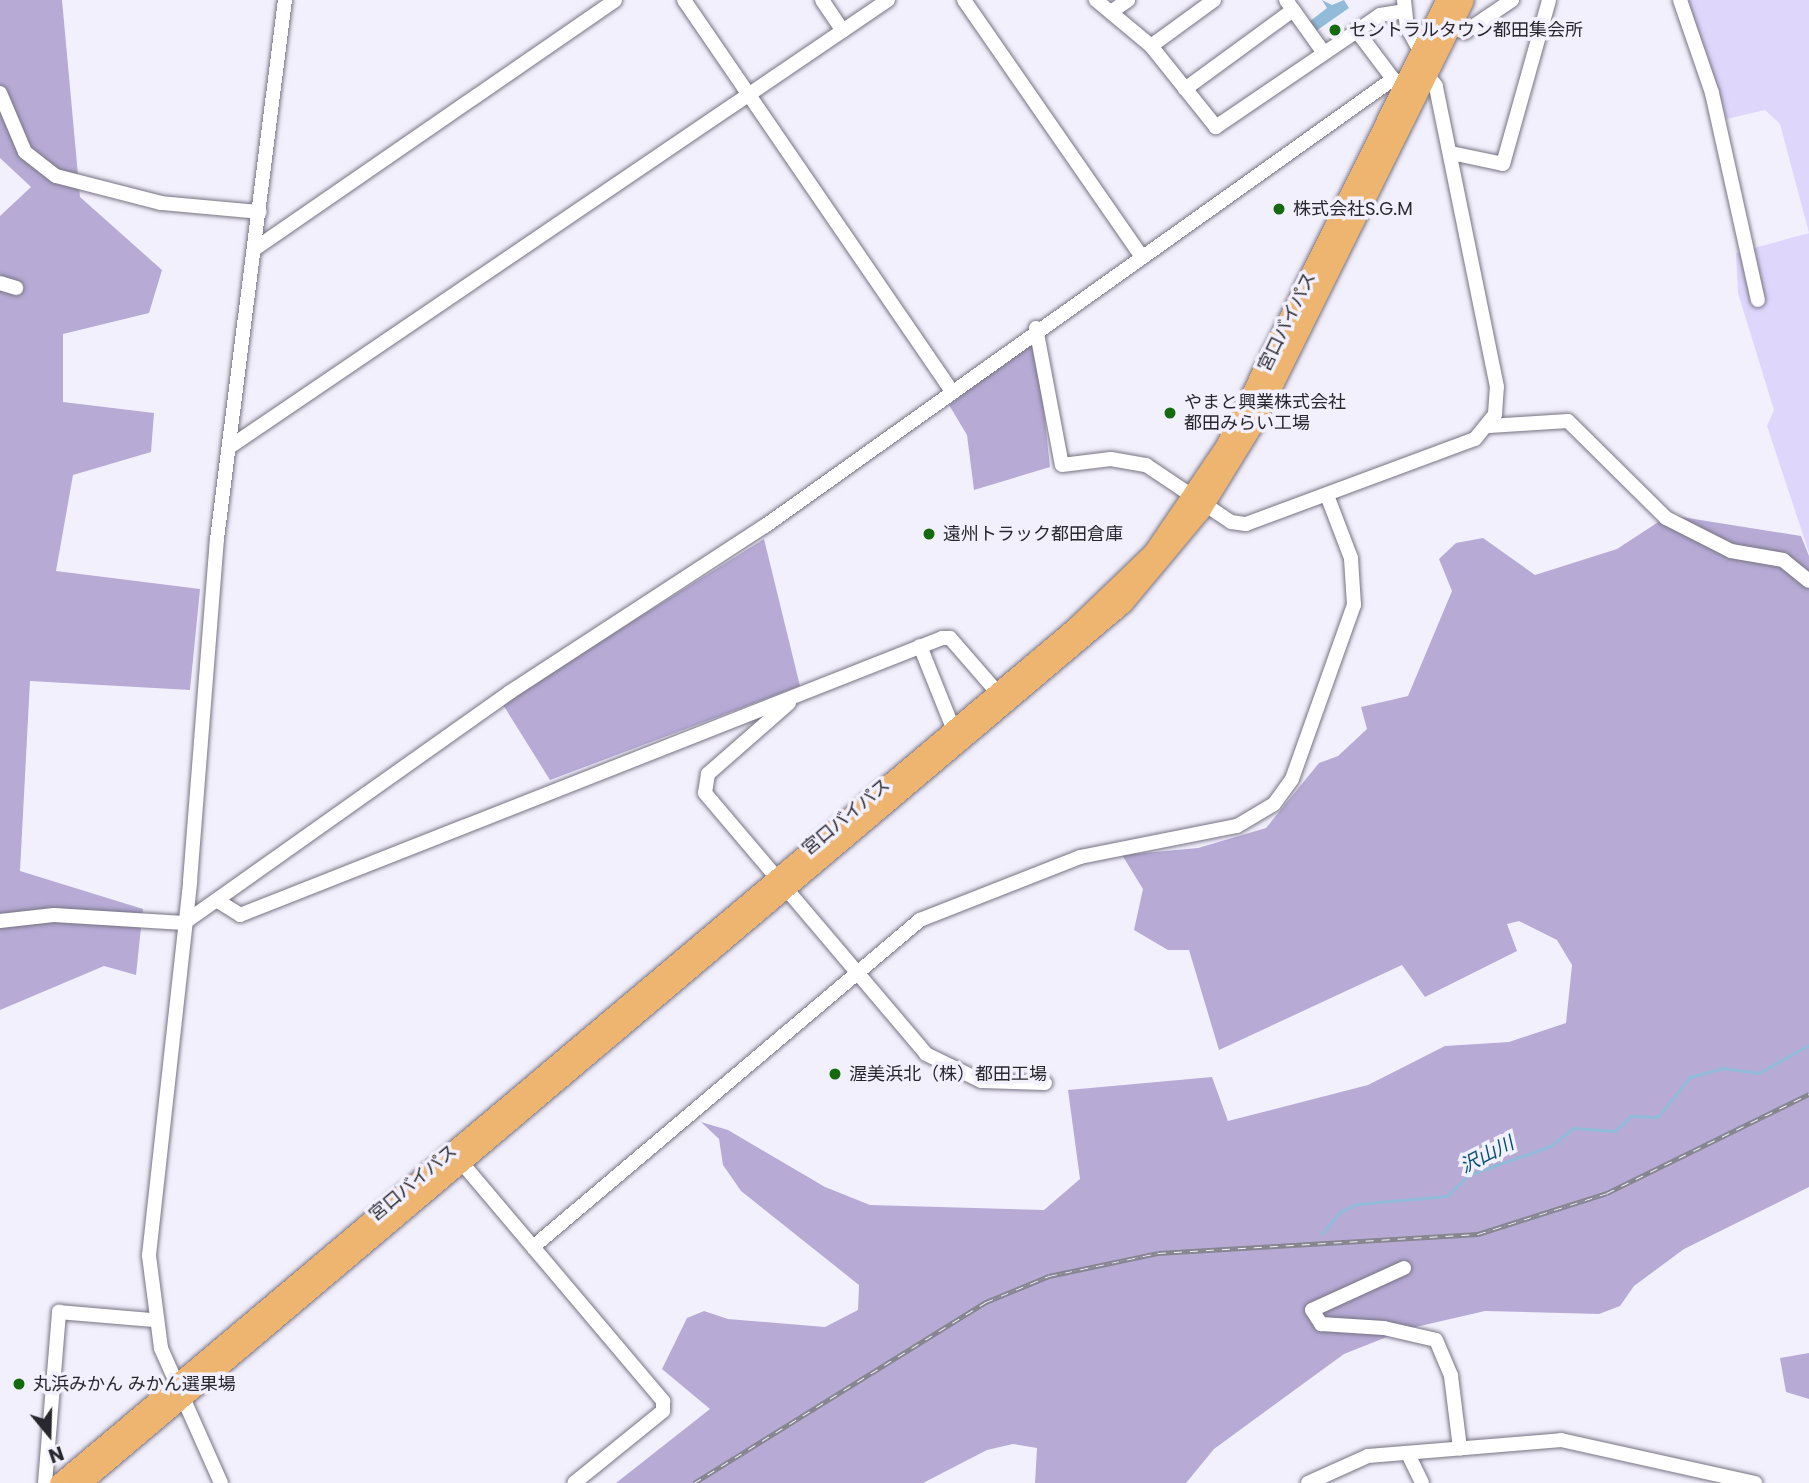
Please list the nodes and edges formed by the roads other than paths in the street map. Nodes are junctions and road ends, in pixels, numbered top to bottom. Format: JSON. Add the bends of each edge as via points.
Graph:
{"nodes":[{"id":1,"x":285,"y":0,"type":"edge"},
{"id":2,"x":615,"y":0,"type":"edge"},
{"id":3,"x":684,"y":0,"type":"edge"},
{"id":4,"x":822,"y":0,"type":"edge"},
{"id":5,"x":888,"y":0,"type":"edge"},
{"id":6,"x":964,"y":0,"type":"edge"},
{"id":7,"x":1096,"y":0,"type":"edge"},
{"id":8,"x":1128,"y":0,"type":"edge"},
{"id":9,"x":1214,"y":0,"type":"edge"},
{"id":10,"x":1445,"y":0,"type":"edge"},
{"id":11,"x":1464,"y":0,"type":"edge"},
{"id":12,"x":1512,"y":0,"type":"edge"},
{"id":13,"x":1549,"y":0,"type":"edge"},
{"id":14,"x":1680,"y":0,"type":"edge"},
{"id":15,"x":1289,"y":5,"type":"edge"},
{"id":16,"x":1404,"y":5,"type":"edge"},
{"id":17,"x":1111,"y":12,"type":"junction"},
{"id":18,"x":1451,"y":27,"type":"junction"},
{"id":19,"x":843,"y":31,"type":"junction"},
{"id":20,"x":1357,"y":31,"type":"junction"},
{"id":21,"x":1151,"y":46,"type":"junction"},
{"id":22,"x":1420,"y":50,"type":"junction"},
{"id":23,"x":1324,"y":53,"type":"junction"},
{"id":24,"x":1428,"y":76,"type":"junction"},
{"id":25,"x":1185,"y":89,"type":"junction"},
{"id":26,"x":0,"y":93,"type":"edge"},
{"id":27,"x":747,"y":93,"type":"junction"},
{"id":28,"x":1451,"y":153,"type":"junction"},
{"id":29,"x":260,"y":212,"type":"junction"},
{"id":30,"x":256,"y":248,"type":"junction"},
{"id":31,"x":1140,"y":254,"type":"junction"},
{"id":32,"x":0,"y":283,"type":"edge"},
{"id":33,"x":16,"y":288,"type":"dead end"},
{"id":34,"x":1758,"y":300,"type":"dead end"},
{"id":35,"x":1037,"y":328,"type":"junction"},
{"id":36,"x":950,"y":389,"type":"junction"},
{"id":37,"x":1489,"y":426,"type":"junction"},
{"id":38,"x":230,"y":446,"type":"junction"},
{"id":39,"x":1328,"y":495,"type":"junction"},
{"id":40,"x":1198,"y":502,"type":"junction"},
{"id":41,"x":1809,"y":580,"type":"edge"},
{"id":42,"x":920,"y":646,"type":"junction"},
{"id":43,"x":802,"y":691,"type":"junction"},
{"id":44,"x":996,"y":691,"type":"junction"},
{"id":45,"x":953,"y":728,"type":"junction"},
{"id":46,"x":781,"y":883,"type":"junction"},
{"id":47,"x":218,"y":901,"type":"junction"},
{"id":48,"x":0,"y":921,"type":"edge"},
{"id":49,"x":184,"y":923,"type":"junction"},
{"id":50,"x":856,"y":974,"type":"junction"},
{"id":51,"x":1045,"y":1083,"type":"dead end"},
{"id":52,"x":461,"y":1163,"type":"junction"},
{"id":53,"x":533,"y":1247,"type":"junction"},
{"id":54,"x":1404,"y":1268,"type":"dead end"},
{"id":55,"x":153,"y":1320,"type":"junction"},
{"id":56,"x":178,"y":1392,"type":"junction"},
{"id":57,"x":1460,"y":1448,"type":"junction"},
{"id":58,"x":1408,"y":1454,"type":"junction"},
{"id":59,"x":45,"y":1483,"type":"edge"},
{"id":60,"x":60,"y":1483,"type":"edge"},
{"id":61,"x":81,"y":1483,"type":"edge"},
{"id":62,"x":221,"y":1483,"type":"edge"},
{"id":63,"x":574,"y":1483,"type":"edge"},
{"id":64,"x":1308,"y":1483,"type":"edge"},
{"id":65,"x":1422,"y":1483,"type":"edge"},
{"id":66,"x":1755,"y":1483,"type":"edge"}],
"edges":[{"from":1,"to":29,"type":"street","via":[[287,36]]},
{"from":2,"to":30,"type":"street"},
{"from":3,"to":27,"type":"street"},
{"from":4,"to":19,"type":"street"},
{"from":5,"to":19,"type":"street"},
{"from":6,"to":31,"type":"street"},
{"from":7,"to":17,"type":"street"},
{"from":8,"to":17,"type":"street"},
{"from":9,"to":21,"type":"street"},
{"from":10,"to":22,"type":"highway","name":"宮口バイパス"},
{"from":11,"to":18,"type":"highway","name":"宮口バイパス"},
{"from":12,"to":18,"type":"street","via":[[1465,33]]},
{"from":13,"to":28,"type":"street","via":[[1503,164]]},
{"from":14,"to":34,"type":"street","via":[[1712,93]]},
{"from":15,"to":23,"type":"street"},
{"from":15,"to":25,"type":"street"},
{"from":16,"to":20,"type":"street"},
{"from":16,"to":22,"type":"street"},
{"from":17,"to":21,"type":"street"},
{"from":18,"to":24,"type":"highway","name":"宮口バイパス"},
{"from":19,"to":27,"type":"street"},
{"from":20,"to":23,"type":"street"},
{"from":20,"to":31,"type":"street","via":[[1393,79]]},
{"from":21,"to":25,"type":"street"},
{"from":22,"to":40,"type":"highway","name":"宮口バイパス"},
{"from":23,"to":25,"type":"street","via":[[1216,127]]},
{"from":24,"to":28,"type":"street","via":[[1436,86]]},
{"from":24,"to":40,"type":"highway","name":"宮口バイパス","via":[[1253,425]]},
{"from":26,"to":29,"type":"street","via":[[25,152],[56,176],[161,203]]},
{"from":27,"to":36,"type":"street"},
{"from":27,"to":38,"type":"street"},
{"from":28,"to":37,"type":"street","via":[[1497,387]]},
{"from":29,"to":30,"type":"street"},
{"from":30,"to":38,"type":"street"},
{"from":31,"to":35,"type":"street"},
{"from":32,"to":33,"type":"street"},
{"from":35,"to":36,"type":"street"},
{"from":35,"to":40,"type":"street","via":[[1062,465],[1133,462],[1156,470]]},
{"from":36,"to":47,"type":"street","via":[[861,459],[510,692]]},
{"from":37,"to":39,"type":"street","via":[[1469,442]]},
{"from":37,"to":41,"type":"street","via":[[1568,421],[1666,518],[1731,551],[1783,560]]},
{"from":38,"to":49,"type":"street"},
{"from":39,"to":40,"type":"street","via":[[1246,524]]},
{"from":39,"to":50,"type":"street","via":[[1351,558],[1354,605],[1292,779],[1275,804],[1237,827],[1080,857],[920,920]]},
{"from":40,"to":44,"type":"highway","name":"宮口バイパス","via":[[1153,552]]},
{"from":40,"to":46,"type":"highway","name":"宮口バイパス","via":[[1123,603]]},
{"from":42,"to":43,"type":"street"},
{"from":42,"to":44,"type":"street","via":[[950,638]]},
{"from":42,"to":45,"type":"street"},
{"from":43,"to":46,"type":"street","via":[[702,785]]},
{"from":43,"to":47,"type":"street","via":[[724,729],[240,915]]},
{"from":44,"to":45,"type":"highway","name":"宮口バイパス"},
{"from":45,"to":46,"type":"highway","name":"宮口バイパス"},
{"from":46,"to":50,"type":"street"},
{"from":46,"to":52,"type":"highway","name":"宮口バイパス"},
{"from":46,"to":56,"type":"highway","name":"宮口バイパス"},
{"from":47,"to":49,"type":"street"},
{"from":48,"to":49,"type":"street","via":[[54,915]]},
{"from":49,"to":55,"type":"street","via":[[150,1223]]},
{"from":50,"to":51,"type":"street","via":[[918,1045],[946,1068],[998,1084]]},
{"from":50,"to":53,"type":"street"},
{"from":52,"to":53,"type":"street"},
{"from":52,"to":56,"type":"highway","name":"宮口バイパス"},
{"from":53,"to":63,"type":"street","via":[[665,1406]]},
{"from":54,"to":57,"type":"street","via":[[1312,1310],[1321,1324],[1384,1328],[1436,1340],[1451,1376]]},
{"from":55,"to":56,"type":"street"},
{"from":55,"to":59,"type":"street","via":[[59,1311]]},
{"from":56,"to":60,"type":"highway","name":"宮口バイパス"},
{"from":56,"to":61,"type":"highway","name":"宮口バイパス"},
{"from":56,"to":62,"type":"street"},
{"from":57,"to":58,"type":"street"},
{"from":57,"to":66,"type":"street","via":[[1561,1440]]},
{"from":58,"to":64,"type":"street","via":[[1349,1460]]},
{"from":58,"to":65,"type":"street"}]}
